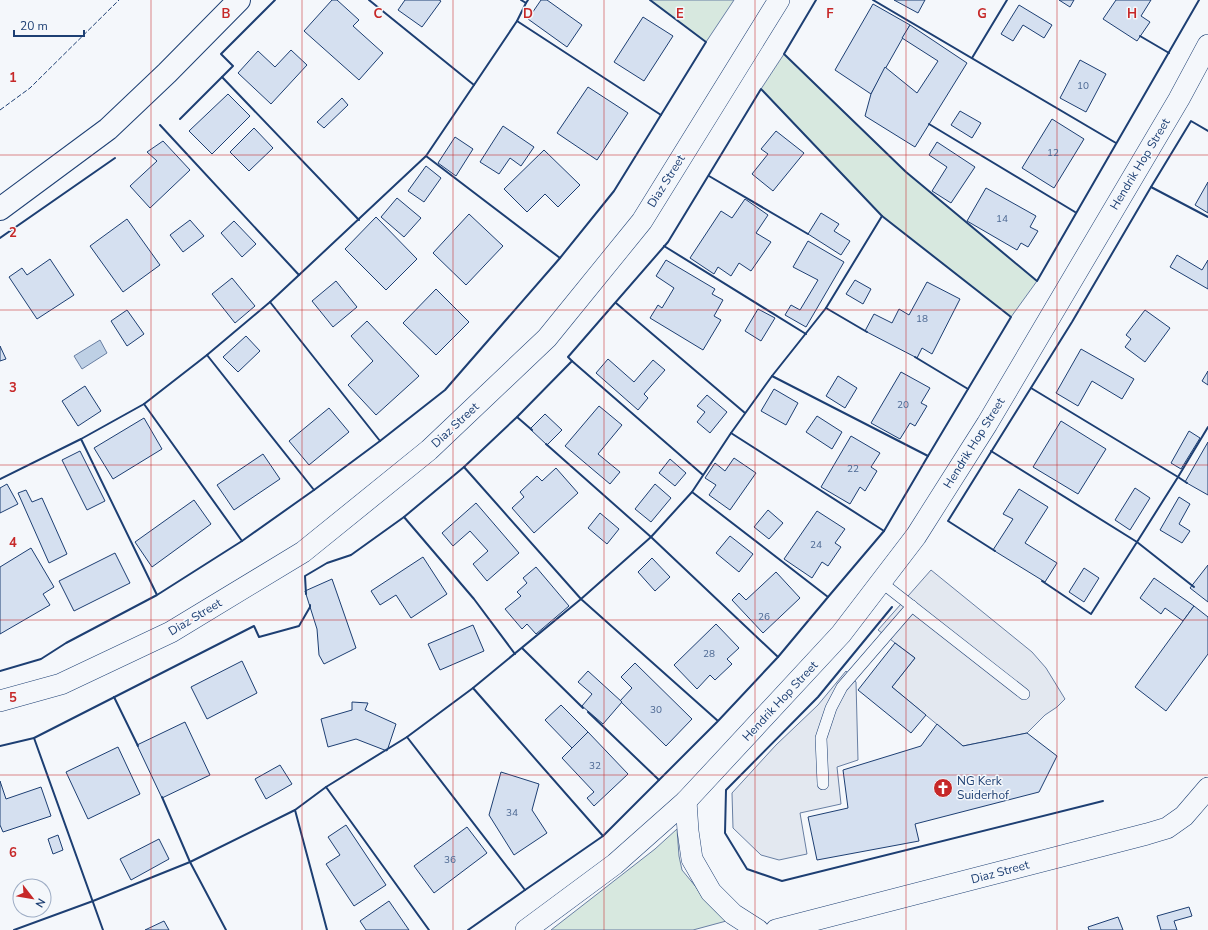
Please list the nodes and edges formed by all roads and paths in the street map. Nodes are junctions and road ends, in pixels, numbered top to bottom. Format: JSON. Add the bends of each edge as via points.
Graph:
{"nodes":[{"id":1,"x":239,"y":0,"type":"edge"},
{"id":2,"x":779,"y":0,"type":"edge"},
{"id":3,"x":1208,"y":45,"type":"edge"},
{"id":4,"x":0,"y":209,"type":"edge"},
{"id":5,"x":881,"y":582,"type":"junction"},
{"id":6,"x":912,"y":606,"type":"junction"},
{"id":7,"x":1024,"y":694,"type":"dead end"},
{"id":8,"x":0,"y":701,"type":"edge"},
{"id":9,"x":823,"y":784,"type":"dead end"},
{"id":10,"x":1208,"y":788,"type":"edge"},
{"id":11,"x":686,"y":802,"type":"junction"},
{"id":12,"x":526,"y":930,"type":"edge"},
{"id":13,"x":758,"y":930,"type":"edge"},
{"id":14,"x":776,"y":930,"type":"edge"}],
"edges":[{"from":1,"to":4,"type":"street","via":[[108,129]]},
{"from":2,"to":8,"type":"street","name":"Diaz Street","via":[[642,221],[547,338],[429,450],[303,552],[171,632],[61,684]]},
{"from":3,"to":5,"type":"street","name":"Hendrik Hop Street","via":[[1179,99],[987,424],[916,536]]},
{"from":5,"to":6,"type":"lane"},
{"from":5,"to":11,"type":"street","name":"Hendrik Hop Street","via":[[842,634]]},
{"from":6,"to":7,"type":"lane"},
{"from":6,"to":9,"type":"lane","via":[[842,687],[831,708],[821,738]]},
{"from":10,"to":14,"type":"street","name":"Diaz Street","via":[[1184,816],[1167,828]]},
{"from":11,"to":12,"type":"street","name":"Hendrik Hop Street","via":[[615,864]]},
{"from":11,"to":13,"type":"street","via":[[692,860],[711,892],[733,914]]}]}
